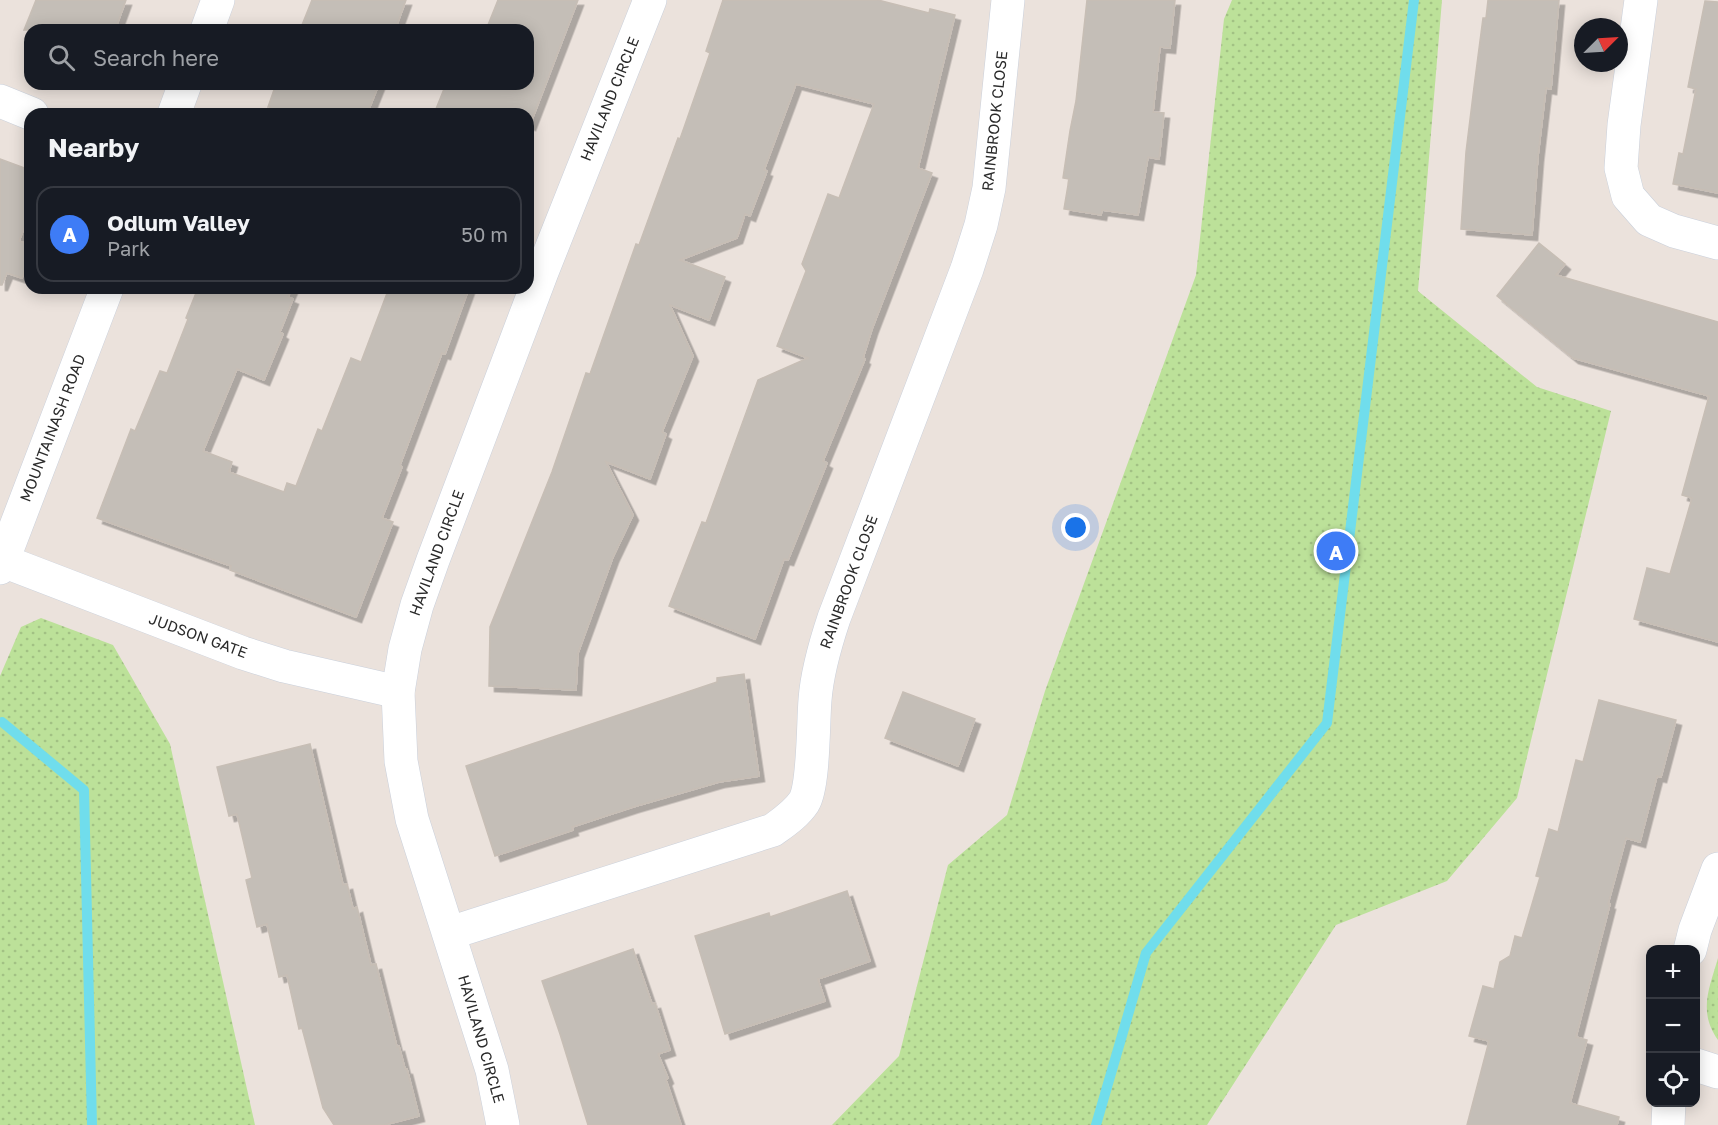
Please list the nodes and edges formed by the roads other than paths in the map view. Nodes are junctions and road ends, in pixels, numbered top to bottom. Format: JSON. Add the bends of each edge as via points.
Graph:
{"nodes":[{"id":1,"x":218,"y":0,"type":"edge"},
{"id":2,"x":650,"y":0,"type":"edge"},
{"id":3,"x":1008,"y":0,"type":"edge"},
{"id":4,"x":1641,"y":0,"type":"edge"},
{"id":5,"x":209,"y":24,"type":"edge"},
{"id":6,"x":183,"y":90,"type":"edge"},
{"id":7,"x":0,"y":101,"type":"edge"},
{"id":8,"x":176,"y":108,"type":"edge"},
{"id":9,"x":24,"y":111,"type":"edge"},
{"id":10,"x":1718,"y":243,"type":"edge"},
{"id":11,"x":534,"y":293,"type":"edge"},
{"id":12,"x":105,"y":294,"type":"edge"},
{"id":13,"x":534,"y":294,"type":"edge"},
{"id":14,"x":1,"y":564,"type":"edge"},
{"id":15,"x":398,"y":692,"type":"junction"},
{"id":16,"x":1718,"y":869,"type":"edge"},
{"id":17,"x":450,"y":933,"type":"junction"},
{"id":18,"x":1691,"y":945,"type":"edge"},
{"id":19,"x":1700,"y":1067,"type":"edge"},
{"id":20,"x":1718,"y":1072,"type":"edge"},
{"id":21,"x":1669,"y":1107,"type":"edge"},
{"id":22,"x":503,"y":1125,"type":"edge"},
{"id":23,"x":1668,"y":1125,"type":"edge"}],
"edges":[{"from":1,"to":5,"type":"street"},
{"from":2,"to":11,"type":"street","name":"HAVILAND CIRCLE"},
{"from":3,"to":17,"type":"street","name":"RAINBROOK CLOSE","via":[[989,188],[981,225],[822,654],[805,801],[773,830]]},
{"from":4,"to":10,"type":"street","via":[[1621,168],[1628,196],[1649,220]]},
{"from":6,"to":8,"type":"street"},
{"from":7,"to":9,"type":"street"},
{"from":12,"to":14,"type":"street","name":"MOUNTAINASH ROAD"},
{"from":13,"to":15,"type":"street","name":"HAVILAND CIRCLE","via":[[417,604]]},
{"from":14,"to":15,"type":"street","name":"JUDSON GATE","via":[[243,653]]},
{"from":15,"to":17,"type":"street","name":"HAVILAND CIRCLE","via":[[401,761],[412,819]]},
{"from":16,"to":18,"type":"street"},
{"from":17,"to":22,"type":"street","name":"HAVILAND CIRCLE","via":[[492,1070]]},
{"from":19,"to":20,"type":"street"},
{"from":21,"to":23,"type":"street"}]}
